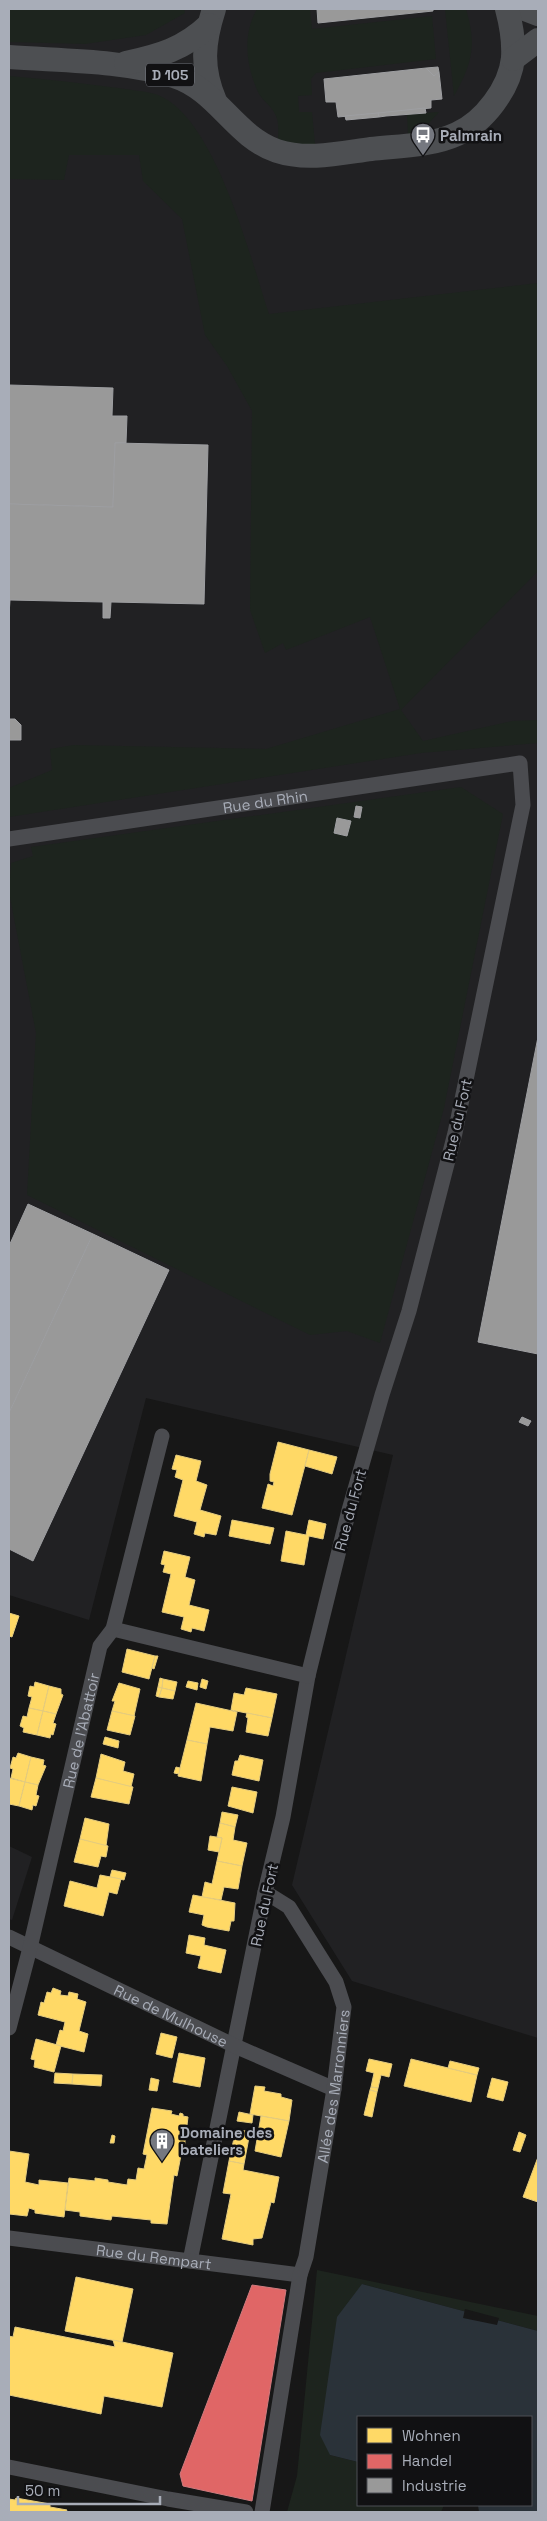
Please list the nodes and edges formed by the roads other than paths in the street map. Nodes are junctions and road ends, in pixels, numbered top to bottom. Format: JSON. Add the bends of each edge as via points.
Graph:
{"nodes":[{"id":1,"x":508,"y":9,"type":"edge"},
{"id":2,"x":525,"y":9,"type":"edge"},
{"id":3,"x":538,"y":14,"type":"edge"},
{"id":4,"x":212,"y":17,"type":"edge"},
{"id":5,"x":538,"y":40,"type":"edge"},
{"id":6,"x":9,"y":58,"type":"edge"},
{"id":7,"x":513,"y":58,"type":"junction"},
{"id":8,"x":118,"y":65,"type":"junction"},
{"id":9,"x":215,"y":102,"type":"junction"},
{"id":10,"x":520,"y":763,"type":"joint"},
{"id":11,"x":9,"y":839,"type":"edge"},
{"id":12,"x":162,"y":1436,"type":"dead end"},
{"id":13,"x":113,"y":1629,"type":"junction"},
{"id":14,"x":308,"y":1676,"type":"junction"},
{"id":15,"x":266,"y":1892,"type":"junction"},
{"id":16,"x":9,"y":1937,"type":"edge"},
{"id":17,"x":30,"y":1948,"type":"junction"},
{"id":18,"x":9,"y":2028,"type":"edge"},
{"id":19,"x":235,"y":2046,"type":"junction"},
{"id":20,"x":334,"y":2089,"type":"junction"},
{"id":21,"x":9,"y":2238,"type":"edge"},
{"id":22,"x":190,"y":2262,"type":"junction"},
{"id":23,"x":300,"y":2275,"type":"junction"},
{"id":24,"x":9,"y":2467,"type":"edge"},
{"id":25,"x":168,"y":2506,"type":"edge"},
{"id":26,"x":246,"y":2512,"type":"edge"},
{"id":27,"x":262,"y":2512,"type":"edge"}],
"edges":[{"from":1,"to":7,"type":"main road"},
{"from":2,"to":3,"type":"main road"},
{"from":4,"to":8,"type":"main road","number":"D 105","via":[[194,39],[174,50]]},
{"from":4,"to":9,"type":"main road","via":[[205,39],[205,60]]},
{"from":5,"to":7,"type":"main road"},
{"from":6,"to":8,"type":"main road","number":"D 105"},
{"from":7,"to":9,"type":"main road","via":[[506,84],[472,125],[456,135],[422,143],[296,156],[255,141]]},
{"from":8,"to":9,"type":"main road","number":"D 105","via":[[176,77],[200,87]]},
{"from":10,"to":11,"type":"street","name":"Rue du Rhin"},
{"from":10,"to":14,"type":"street","name":"Rue du Fort","via":[[523,805],[455,1133],[409,1311],[349,1510]]},
{"from":12,"to":13,"type":"street","name":"Rue de l'Abattoir"},
{"from":13,"to":14,"type":"street"},
{"from":13,"to":17,"type":"street","name":"Rue de l'Abattoir","via":[[100,1646]]},
{"from":14,"to":15,"type":"street","name":"Rue du Fort"},
{"from":15,"to":19,"type":"street","name":"Rue du Fort"},
{"from":15,"to":20,"type":"street","name":"Allée des Marronniers","via":[[289,1906],[336,1982],[344,2007]]},
{"from":16,"to":17,"type":"street","name":"Rue de Mulhouse"},
{"from":17,"to":18,"type":"street","name":"Rue de l'Abattoir"},
{"from":17,"to":19,"type":"street","name":"Rue de Mulhouse"},
{"from":19,"to":20,"type":"street","name":"Rue de Mulhouse"},
{"from":19,"to":22,"type":"street","name":"Rue du Fort"},
{"from":20,"to":23,"type":"street","name":"Allée des Marronniers","via":[[306,2257]]},
{"from":21,"to":22,"type":"street","name":"Rue du Rempart"},
{"from":22,"to":23,"type":"street","name":"Rue du Rempart"},
{"from":23,"to":27,"type":"street","name":"Allée des Marronniers"},
{"from":24,"to":25,"type":"street"},
{"from":25,"to":26,"type":"street"}]}
